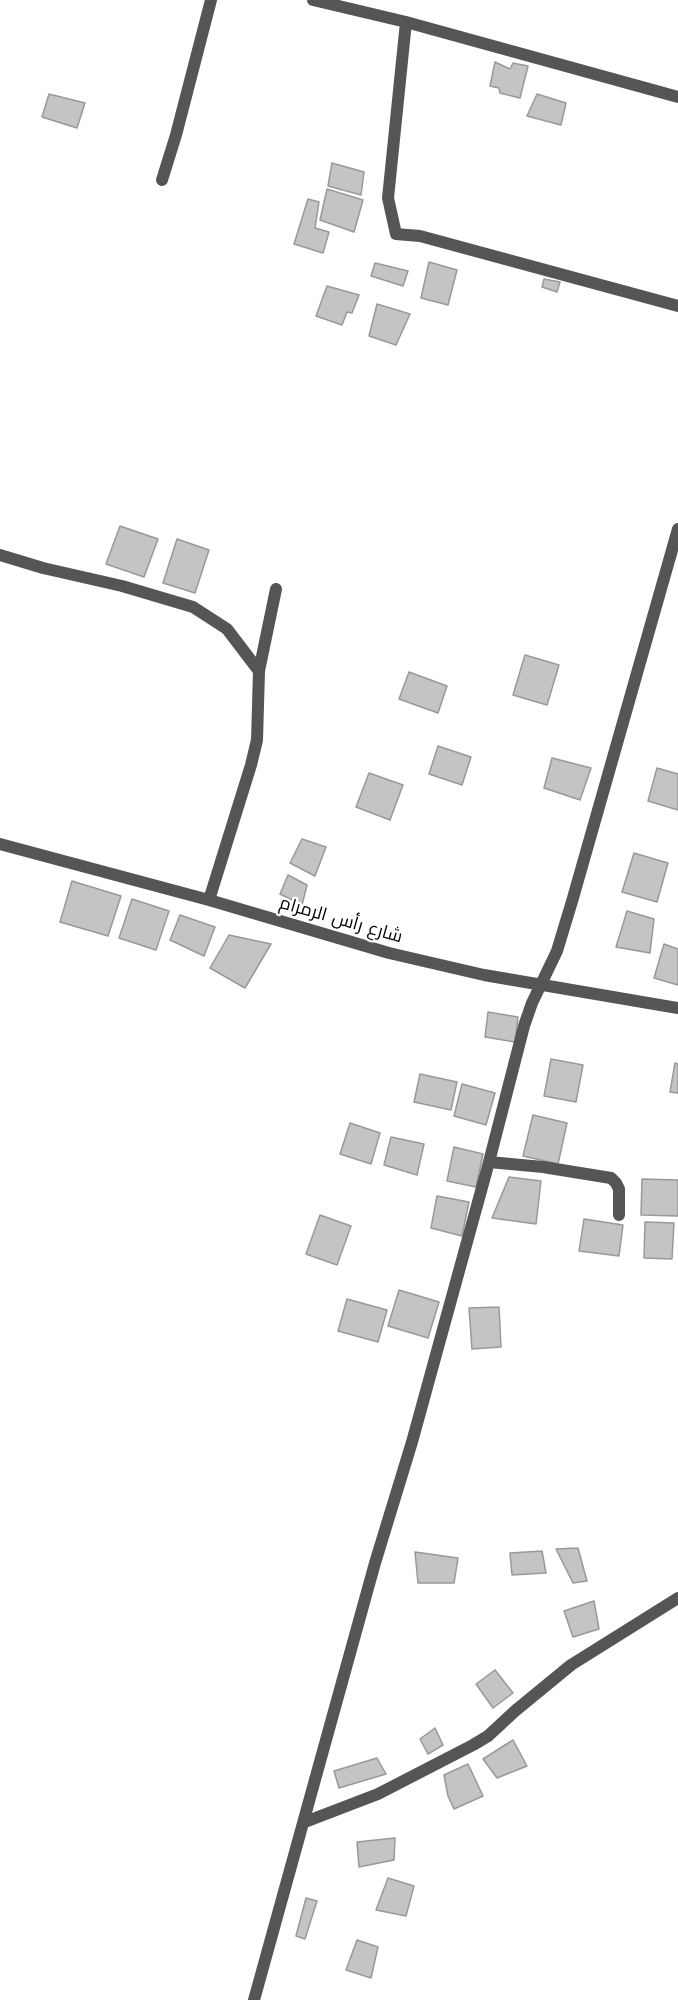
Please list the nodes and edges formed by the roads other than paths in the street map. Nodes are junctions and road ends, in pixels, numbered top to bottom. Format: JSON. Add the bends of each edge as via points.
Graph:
{"nodes":[{"id":1,"x":211,"y":0,"type":"edge"},
{"id":2,"x":313,"y":0,"type":"edge"},
{"id":3,"x":406,"y":22,"type":"junction"},
{"id":4,"x":678,"y":97,"type":"edge"},
{"id":5,"x":162,"y":180,"type":"dead end"},
{"id":6,"x":678,"y":306,"type":"edge"},
{"id":7,"x":678,"y":529,"type":"edge"},
{"id":8,"x":0,"y":555,"type":"edge"},
{"id":9,"x":276,"y":590,"type":"dead end"},
{"id":10,"x":259,"y":671,"type":"junction"},
{"id":11,"x":0,"y":844,"type":"edge"},
{"id":12,"x":209,"y":900,"type":"junction"},
{"id":13,"x":541,"y":984,"type":"junction"},
{"id":14,"x":678,"y":1008,"type":"edge"},
{"id":15,"x":489,"y":1162,"type":"junction"},
{"id":16,"x":619,"y":1215,"type":"dead end"},
{"id":17,"x":678,"y":1598,"type":"edge"},
{"id":18,"x":305,"y":1822,"type":"junction"},
{"id":19,"x":254,"y":2000,"type":"edge"}],
"edges":[{"from":1,"to":5,"type":"street"},
{"from":2,"to":3,"type":"street"},
{"from":3,"to":4,"type":"street"},
{"from":3,"to":6,"type":"street","via":[[388,198],[396,234],[420,236]]},
{"from":7,"to":13,"type":"street","via":[[573,898]]},
{"from":8,"to":10,"type":"street","via":[[193,607],[227,629]]},
{"from":9,"to":10,"type":"street"},
{"from":10,"to":12,"type":"street","via":[[257,740]]},
{"from":11,"to":12,"type":"street","name":"شارع رأس الرمرام"},
{"from":12,"to":13,"type":"street","name":"شارع رأس الرمرام","via":[[389,953]]},
{"from":13,"to":14,"type":"street","name":"شارع رأس الرمرام"},
{"from":13,"to":15,"type":"street","via":[[524,1026]]},
{"from":15,"to":16,"type":"street","via":[[611,1178],[619,1189]]},
{"from":15,"to":18,"type":"street"},
{"from":17,"to":18,"type":"street","via":[[571,1665],[488,1737],[378,1794]]},
{"from":18,"to":19,"type":"street"}]}
